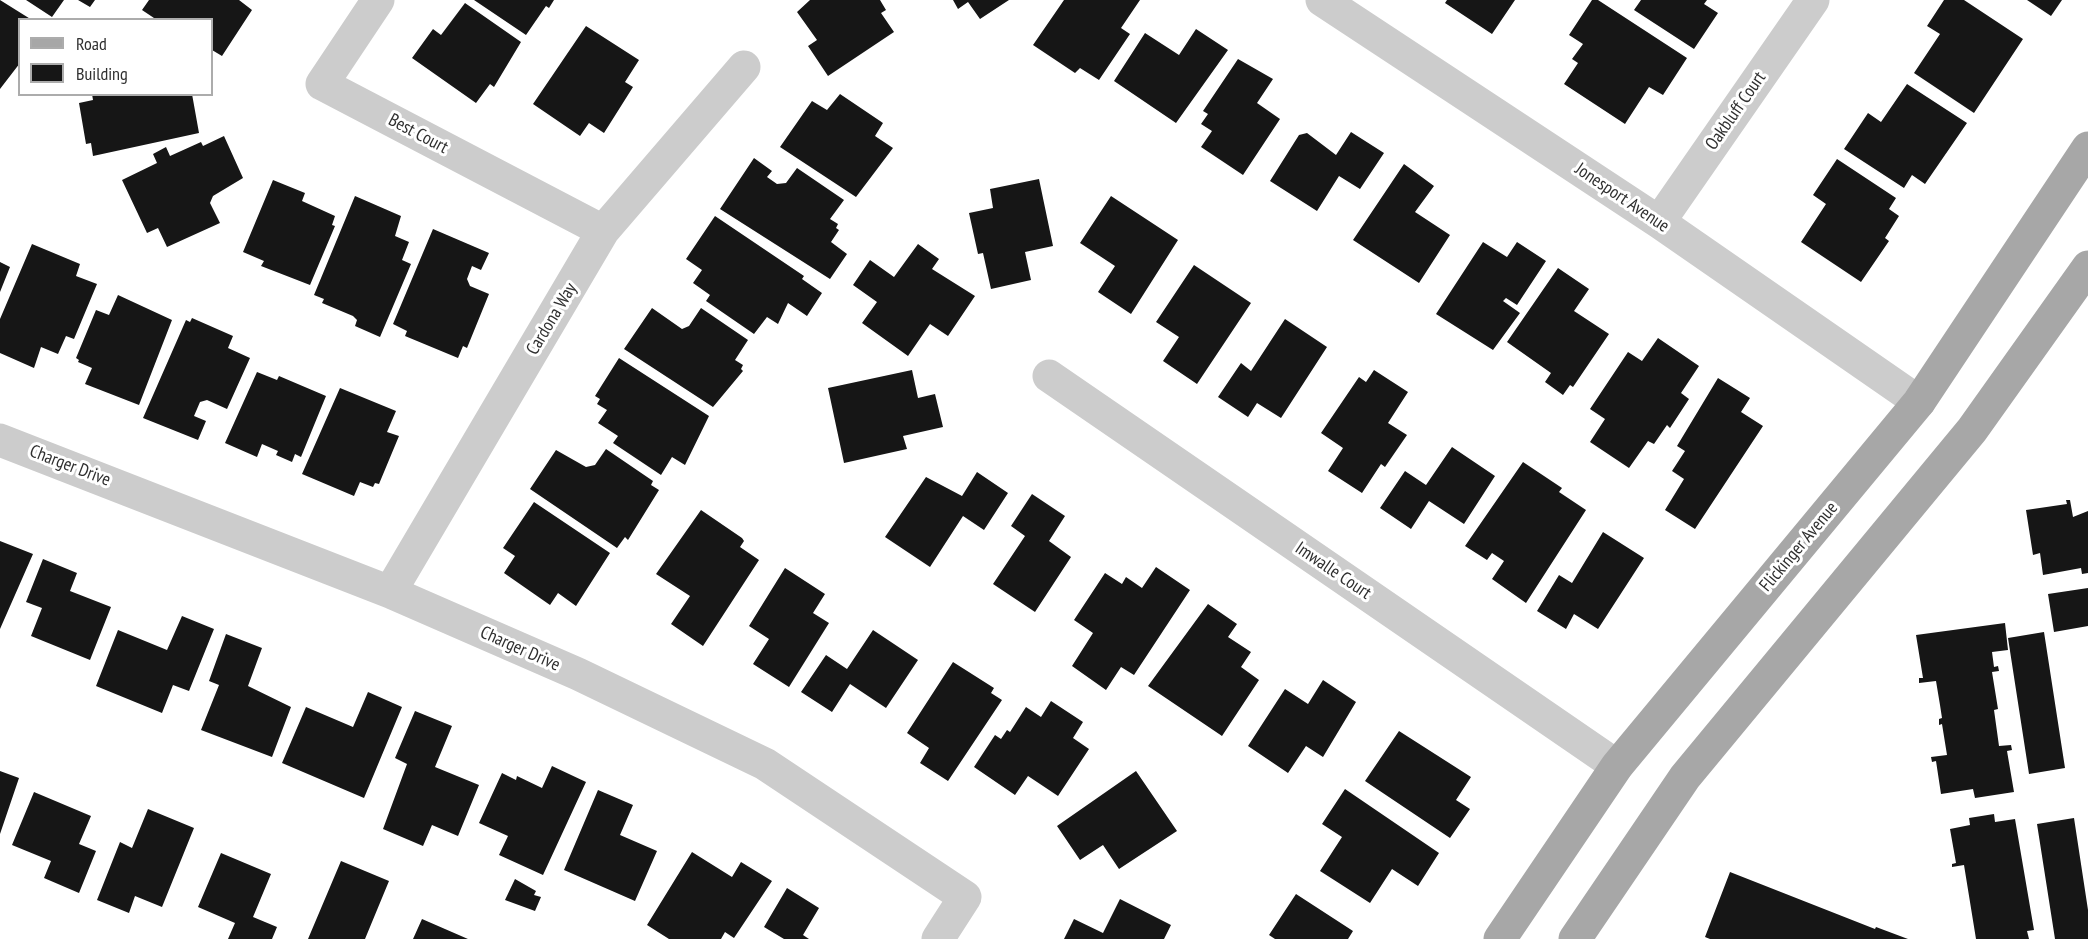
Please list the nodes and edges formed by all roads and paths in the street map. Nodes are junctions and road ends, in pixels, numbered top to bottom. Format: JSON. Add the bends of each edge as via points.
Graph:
{"nodes":[{"id":1,"x":378,"y":0,"type":"edge"},
{"id":2,"x":1322,"y":0,"type":"edge"},
{"id":3,"x":1813,"y":0,"type":"edge"},
{"id":4,"x":744,"y":67,"type":"dead end"},
{"id":5,"x":2088,"y":148,"type":"edge"},
{"id":6,"x":1659,"y":222,"type":"junction"},
{"id":7,"x":603,"y":231,"type":"junction"},
{"id":8,"x":2088,"y":267,"type":"edge"},
{"id":9,"x":1049,"y":376,"type":"dead end"},
{"id":10,"x":1919,"y":402,"type":"junction"},
{"id":11,"x":0,"y":440,"type":"edge"},
{"id":12,"x":390,"y":592,"type":"junction"},
{"id":13,"x":1617,"y":766,"type":"junction"},
{"id":14,"x":938,"y":939,"type":"edge"},
{"id":15,"x":1500,"y":939,"type":"edge"},
{"id":16,"x":1575,"y":939,"type":"edge"}],
"edges":[{"from":1,"to":7,"type":"street","name":"Best Court","via":[[322,84]]},
{"from":2,"to":6,"type":"street","name":"Jonesport Avenue"},
{"from":3,"to":6,"type":"street","name":"Oakbluff Court"},
{"from":4,"to":7,"type":"street","name":"Cardona Way"},
{"from":5,"to":10,"type":"main road","name":"Flickinger Avenue"},
{"from":6,"to":10,"type":"street","name":"Jonesport Avenue"},
{"from":7,"to":12,"type":"street","name":"Cardona Way"},
{"from":8,"to":16,"type":"main road","via":[[1972,430],[1685,777]]},
{"from":9,"to":13,"type":"street","name":"Imwalle Court"},
{"from":10,"to":13,"type":"main road","name":"Flickinger Avenue"},
{"from":11,"to":12,"type":"street","name":"Charger Drive"},
{"from":12,"to":14,"type":"street","name":"Charger Drive","via":[[579,674],[765,764],[965,897]]},
{"from":13,"to":15,"type":"main road","name":"Flickinger Avenue"}]}
